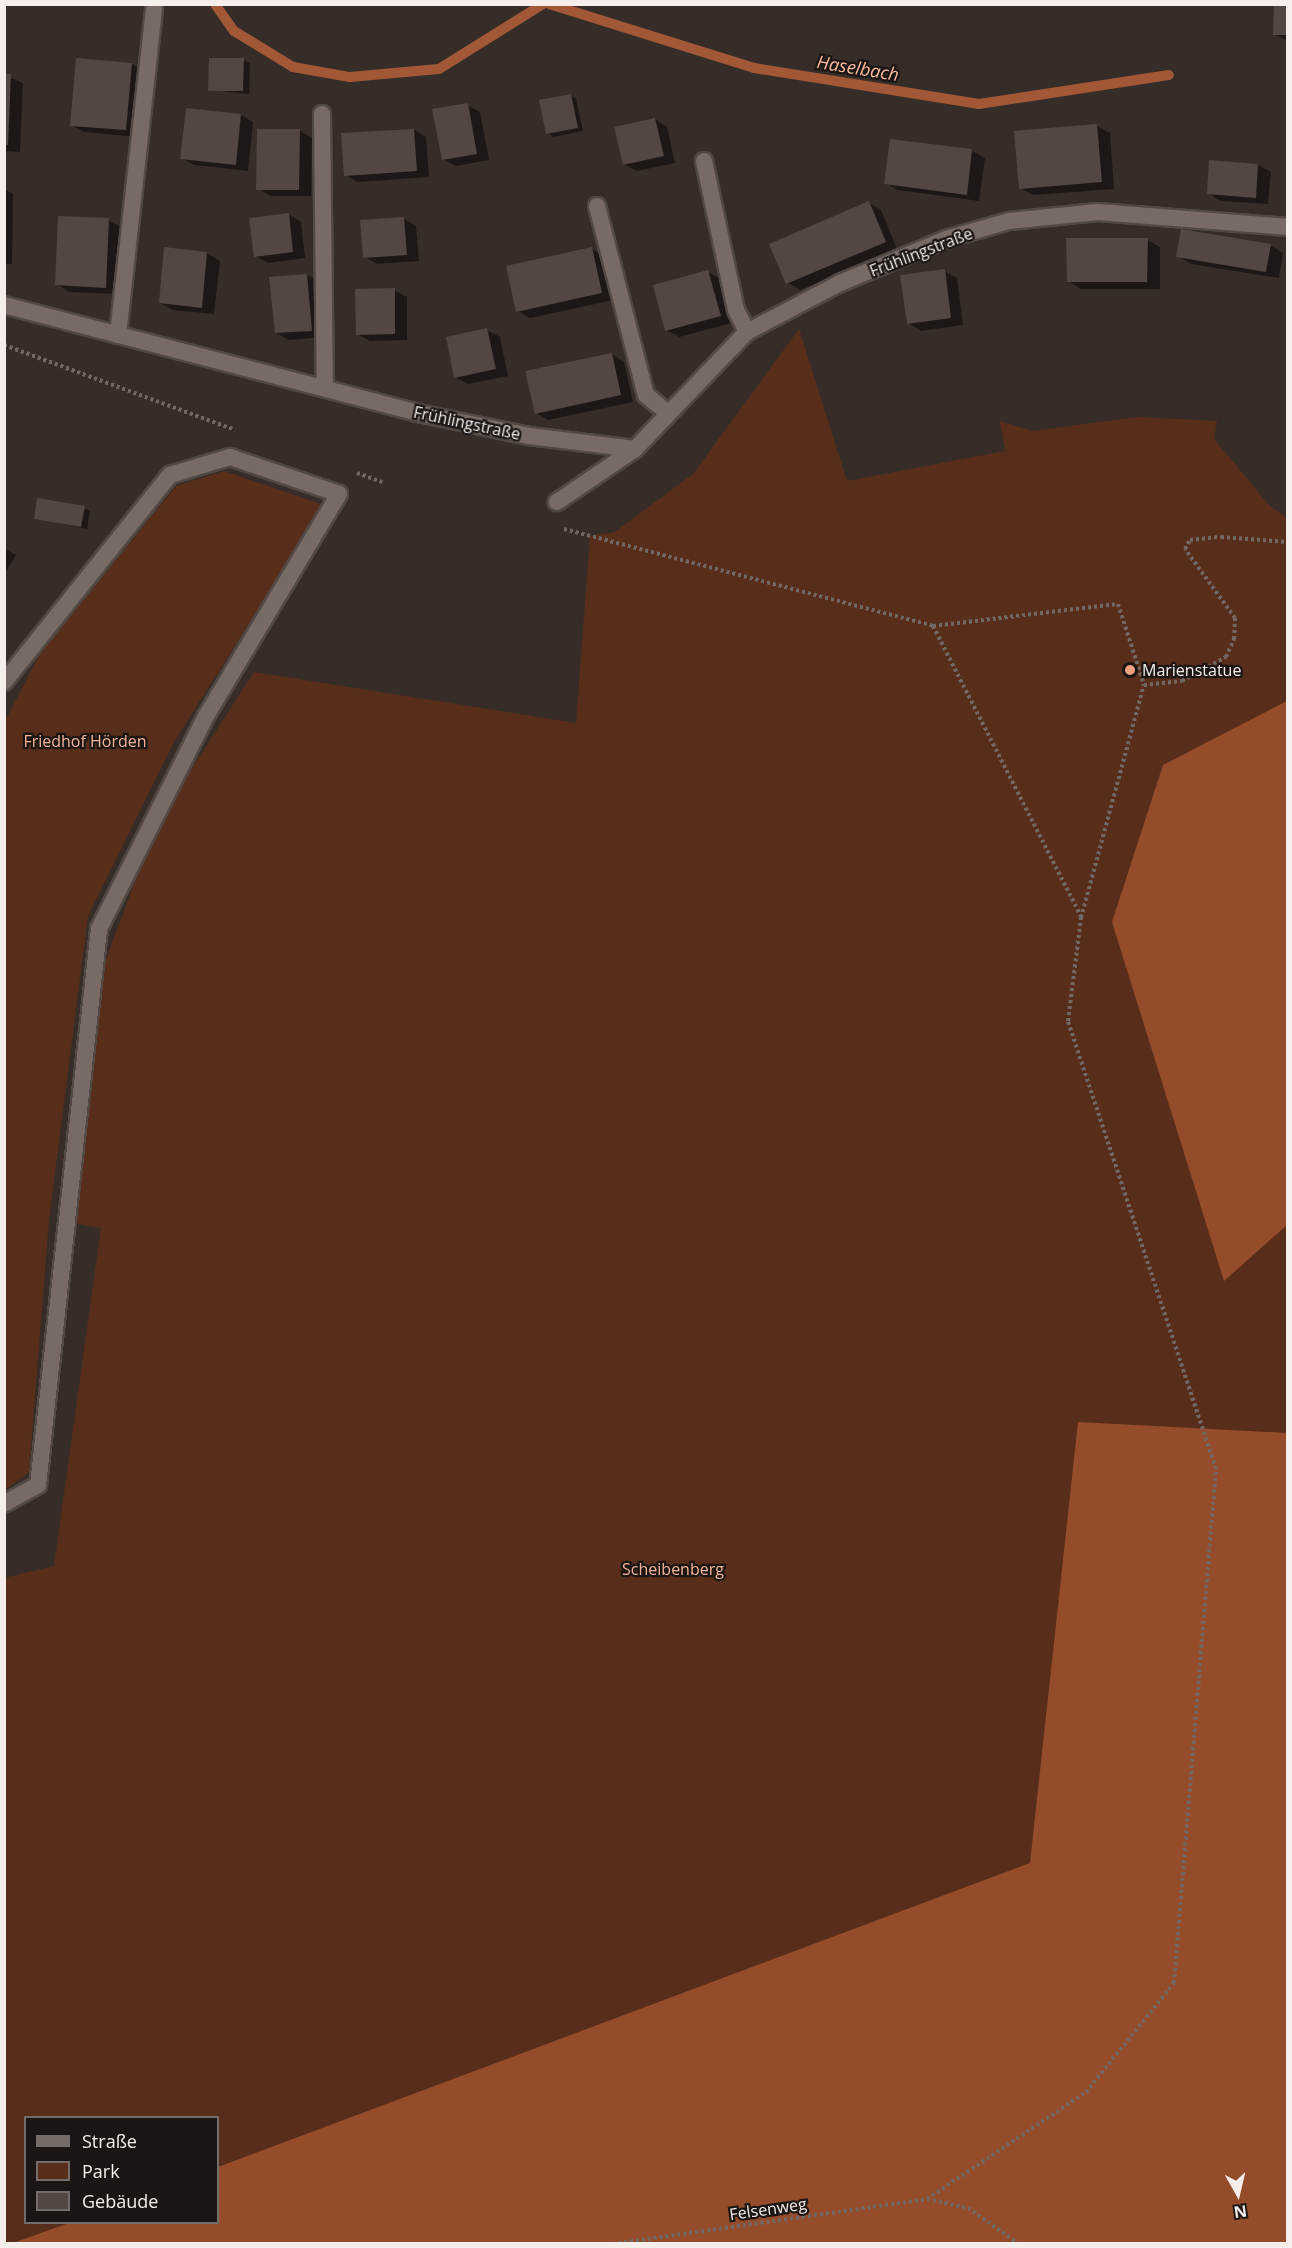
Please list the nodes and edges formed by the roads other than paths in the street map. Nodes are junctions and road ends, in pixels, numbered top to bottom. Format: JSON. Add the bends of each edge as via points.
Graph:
{"nodes":[{"id":1,"x":154,"y":9,"type":"dead end"},
{"id":2,"x":322,"y":114,"type":"dead end"},
{"id":3,"x":704,"y":162,"type":"dead end"},
{"id":4,"x":597,"y":206,"type":"dead end"},
{"id":5,"x":1287,"y":227,"type":"edge"},
{"id":6,"x":4,"y":305,"type":"edge"},
{"id":7,"x":747,"y":332,"type":"junction"},
{"id":8,"x":118,"y":335,"type":"junction"},
{"id":9,"x":325,"y":386,"type":"junction"},
{"id":10,"x":666,"y":412,"type":"junction"},
{"id":11,"x":635,"y":449,"type":"junction"},
{"id":12,"x":557,"y":502,"type":"dead end"},
{"id":13,"x":4,"y":682,"type":"edge"},
{"id":14,"x":4,"y":1504,"type":"edge"}],
"edges":[{"from":1,"to":8,"type":"street"},
{"from":2,"to":9,"type":"street"},
{"from":3,"to":7,"type":"street","via":[[736,310]]},
{"from":4,"to":10,"type":"street","via":[[646,395]]},
{"from":5,"to":7,"type":"street","name":"Frühlingstraße","via":[[1098,212],[1009,221],[946,239],[840,283]]},
{"from":6,"to":8,"type":"street","name":"Frühlingstraße"},
{"from":7,"to":10,"type":"street","name":"Frühlingstraße"},
{"from":8,"to":9,"type":"street","name":"Frühlingstraße"},
{"from":9,"to":11,"type":"street","name":"Frühlingstraße","via":[[529,436]]},
{"from":10,"to":11,"type":"street","name":"Frühlingstraße"},
{"from":11,"to":12,"type":"street"},
{"from":13,"to":14,"type":"street","via":[[170,475],[230,458],[339,494],[206,716],[99,929],[38,1485]]}]}
